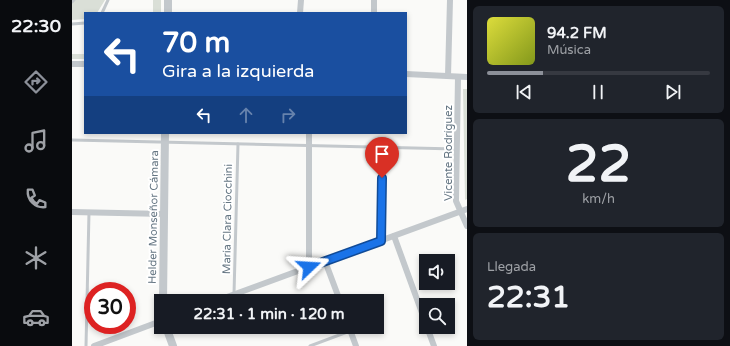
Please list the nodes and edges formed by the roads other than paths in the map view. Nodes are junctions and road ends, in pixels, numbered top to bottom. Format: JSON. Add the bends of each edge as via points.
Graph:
{"nodes":[{"id":1,"x":108,"y":0,"type":"edge"},
{"id":2,"x":168,"y":0,"type":"edge"},
{"id":3,"x":301,"y":0,"type":"edge"},
{"id":4,"x":374,"y":0,"type":"edge"},
{"id":5,"x":450,"y":0,"type":"edge"},
{"id":6,"x":102,"y":12,"type":"edge"},
{"id":7,"x":168,"y":12,"type":"edge"},
{"id":8,"x":300,"y":12,"type":"edge"},
{"id":9,"x":374,"y":12,"type":"edge"},
{"id":10,"x":84,"y":23,"type":"edge"},
{"id":11,"x":72,"y":24,"type":"edge"},
{"id":12,"x":72,"y":64,"type":"edge"},
{"id":13,"x":84,"y":64,"type":"edge"},
{"id":14,"x":407,"y":74,"type":"edge"},
{"id":15,"x":448,"y":76,"type":"junction"},
{"id":16,"x":458,"y":77,"type":"junction"},
{"id":17,"x":467,"y":77,"type":"edge"},
{"id":18,"x":165,"y":134,"type":"edge"},
{"id":19,"x":309,"y":134,"type":"edge"},
{"id":20,"x":72,"y":140,"type":"edge"},
{"id":21,"x":165,"y":142,"type":"junction"},
{"id":22,"x":238,"y":144,"type":"junction"},
{"id":23,"x":309,"y":146,"type":"junction"},
{"id":24,"x":383,"y":147,"type":"junction"},
{"id":25,"x":457,"y":149,"type":"junction"},
{"id":26,"x":467,"y":209,"type":"edge"},
{"id":27,"x":460,"y":211,"type":"junction"},
{"id":28,"x":72,"y":212,"type":"edge"},
{"id":29,"x":89,"y":212,"type":"junction"},
{"id":30,"x":165,"y":214,"type":"junction"},
{"id":31,"x":467,"y":226,"type":"edge"},
{"id":32,"x":394,"y":236,"type":"junction"},
{"id":33,"x":381,"y":241,"type":"junction"},
{"id":34,"x":325,"y":261,"type":"junction"},
{"id":35,"x":309,"y":267,"type":"junction"},
{"id":36,"x":163,"y":294,"type":"edge"},
{"id":37,"x":234,"y":294,"type":"joint"},
{"id":38,"x":337,"y":294,"type":"edge"},
{"id":39,"x":419,"y":305,"type":"edge"},
{"id":40,"x":154,"y":324,"type":"edge"},
{"id":41,"x":168,"y":334,"type":"edge"},
{"id":42,"x":338,"y":334,"type":"edge"},
{"id":43,"x":352,"y":334,"type":"edge"},
{"id":44,"x":430,"y":334,"type":"edge"},
{"id":45,"x":86,"y":346,"type":"edge"},
{"id":46,"x":94,"y":346,"type":"edge"},
{"id":47,"x":172,"y":346,"type":"edge"},
{"id":48,"x":310,"y":346,"type":"edge"},
{"id":49,"x":356,"y":346,"type":"edge"},
{"id":50,"x":434,"y":346,"type":"edge"}],
"edges":[{"from":1,"to":6,"type":"lane"},
{"from":2,"to":7,"type":"street"},
{"from":3,"to":8,"type":"street"},
{"from":4,"to":9,"type":"street"},
{"from":5,"to":15,"type":"street"},
{"from":10,"to":11,"type":"lane"},
{"from":12,"to":13,"type":"street"},
{"from":14,"to":15,"type":"street"},
{"from":15,"to":16,"type":"street"},
{"from":16,"to":17,"type":"street"},
{"from":16,"to":25,"type":"street","name":"Vicente Rodríguez"},
{"from":18,"to":21,"type":"street","name":"Helder Monseñor Cámara"},
{"from":19,"to":23,"type":"street"},
{"from":20,"to":21,"type":"lane"},
{"from":21,"to":22,"type":"lane"},
{"from":21,"to":30,"type":"street","name":"Helder Monseñor Cámara"},
{"from":22,"to":23,"type":"lane"},
{"from":22,"to":37,"type":"lane","name":"María Clara Ciocchini"},
{"from":23,"to":24,"type":"lane"},
{"from":23,"to":35,"type":"street"},
{"from":24,"to":25,"type":"lane"},
{"from":24,"to":33,"type":"lane"},
{"from":25,"to":27,"type":"street","name":"Vicente Rodríguez","via":[[456,201]]},
{"from":26,"to":27,"type":"street"},
{"from":27,"to":31,"type":"street","name":"Vicente Rodríguez"},
{"from":27,"to":32,"type":"street"},
{"from":28,"to":29,"type":"street"},
{"from":29,"to":30,"type":"street"},
{"from":29,"to":45,"type":"lane"},
{"from":30,"to":36,"type":"street","name":"Helder Monseñor Cámara"},
{"from":32,"to":33,"type":"street"},
{"from":32,"to":39,"type":"street"},
{"from":33,"to":34,"type":"street"},
{"from":34,"to":35,"type":"street"},
{"from":34,"to":38,"type":"street"},
{"from":35,"to":37,"type":"street"},
{"from":40,"to":46,"type":"street"},
{"from":41,"to":47,"type":"street"},
{"from":42,"to":48,"type":"lane"},
{"from":43,"to":49,"type":"street"},
{"from":44,"to":50,"type":"street"}]}
